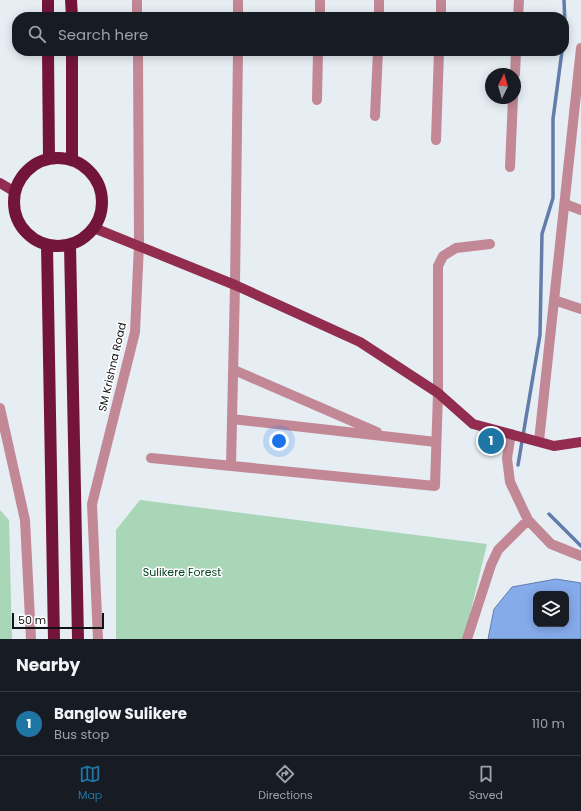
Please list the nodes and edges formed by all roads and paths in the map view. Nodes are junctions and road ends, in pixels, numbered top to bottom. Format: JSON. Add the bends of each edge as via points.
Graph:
{"nodes":[{"id":1,"x":48,"y":0,"type":"edge"},
{"id":2,"x":71,"y":0,"type":"edge"},
{"id":3,"x":137,"y":0,"type":"edge"},
{"id":4,"x":238,"y":0,"type":"edge"},
{"id":5,"x":320,"y":0,"type":"edge"},
{"id":6,"x":379,"y":0,"type":"edge"},
{"id":7,"x":441,"y":0,"type":"edge"},
{"id":8,"x":519,"y":0,"type":"edge"},
{"id":9,"x":48,"y":12,"type":"edge"},
{"id":10,"x":72,"y":12,"type":"edge"},
{"id":11,"x":138,"y":12,"type":"edge"},
{"id":12,"x":238,"y":12,"type":"edge"},
{"id":13,"x":320,"y":12,"type":"edge"},
{"id":14,"x":379,"y":12,"type":"edge"},
{"id":15,"x":440,"y":12,"type":"edge"},
{"id":16,"x":518,"y":12,"type":"edge"},
{"id":17,"x":581,"y":48,"type":"edge"},
{"id":18,"x":48,"y":56,"type":"edge"},
{"id":19,"x":72,"y":56,"type":"edge"},
{"id":20,"x":138,"y":56,"type":"edge"},
{"id":21,"x":238,"y":56,"type":"edge"},
{"id":22,"x":318,"y":56,"type":"edge"},
{"id":23,"x":378,"y":56,"type":"edge"},
{"id":24,"x":439,"y":56,"type":"edge"},
{"id":25,"x":516,"y":56,"type":"edge"},
{"id":26,"x":515,"y":68,"type":"edge"},
{"id":27,"x":316,"y":100,"type":"dead end"},
{"id":28,"x":514,"y":104,"type":"edge"},
{"id":29,"x":578,"y":115,"type":"edge"},
{"id":30,"x":376,"y":116,"type":"dead end"},
{"id":31,"x":436,"y":140,"type":"dead end"},
{"id":32,"x":50,"y":158,"type":"junction"},
{"id":33,"x":72,"y":160,"type":"junction"},
{"id":34,"x":510,"y":167,"type":"dead end"},
{"id":35,"x":0,"y":183,"type":"edge"},
{"id":36,"x":15,"y":192,"type":"junction"},
{"id":37,"x":565,"y":204,"type":"junction"},
{"id":38,"x":581,"y":210,"type":"edge"},
{"id":39,"x":94,"y":228,"type":"junction"},
{"id":40,"x":490,"y":244,"type":"dead end"},
{"id":41,"x":47,"y":245,"type":"junction"},
{"id":42,"x":70,"y":245,"type":"junction"},
{"id":43,"x":139,"y":245,"type":"junction"},
{"id":44,"x":235,"y":285,"type":"junction"},
{"id":45,"x":554,"y":300,"type":"junction"},
{"id":46,"x":581,"y":309,"type":"edge"},
{"id":47,"x":234,"y":370,"type":"junction"},
{"id":48,"x":438,"y":393,"type":"junction"},
{"id":49,"x":0,"y":408,"type":"edge"},
{"id":50,"x":232,"y":418,"type":"junction"},
{"id":51,"x":511,"y":434,"type":"junction"},
{"id":52,"x":387,"y":436,"type":"junction"},
{"id":53,"x":539,"y":441,"type":"junction"},
{"id":54,"x":436,"y":442,"type":"junction"},
{"id":55,"x":581,"y":442,"type":"edge"},
{"id":56,"x":151,"y":458,"type":"dead end"},
{"id":57,"x":231,"y":466,"type":"junction"},
{"id":58,"x":528,"y":520,"type":"junction"},
{"id":59,"x":581,"y":556,"type":"edge"},
{"id":60,"x":31,"y":639,"type":"edge"},
{"id":61,"x":54,"y":639,"type":"edge"},
{"id":62,"x":78,"y":639,"type":"edge"},
{"id":63,"x":98,"y":639,"type":"edge"},
{"id":64,"x":467,"y":639,"type":"edge"}],
"edges":[{"from":1,"to":9,"type":"highway"},
{"from":2,"to":10,"type":"highway"},
{"from":3,"to":11,"type":"street"},
{"from":4,"to":12,"type":"street"},
{"from":5,"to":13,"type":"street"},
{"from":6,"to":14,"type":"street"},
{"from":7,"to":15,"type":"street"},
{"from":8,"to":16,"type":"street"},
{"from":17,"to":29,"type":"street"},
{"from":18,"to":32,"type":"highway"},
{"from":19,"to":33,"type":"highway"},
{"from":20,"to":43,"type":"street","name":"SM Krishna Road"},
{"from":21,"to":44,"type":"street"},
{"from":22,"to":27,"type":"street"},
{"from":23,"to":30,"type":"street"},
{"from":24,"to":31,"type":"street"},
{"from":25,"to":26,"type":"street"},
{"from":28,"to":34,"type":"street"},
{"from":29,"to":37,"type":"street"},
{"from":32,"to":33,"type":"highway"},
{"from":32,"to":36,"type":"highway","via":[[34,164],[27,170]]},
{"from":33,"to":39,"type":"highway","via":[[88,168],[99,184],[102,212]]},
{"from":35,"to":36,"type":"main road"},
{"from":36,"to":41,"type":"highway","via":[[13,203],[22,228],[36,240]]},
{"from":37,"to":38,"type":"street"},
{"from":37,"to":45,"type":"street"},
{"from":39,"to":42,"type":"highway","via":[[80,241]]},
{"from":39,"to":43,"type":"main road"},
{"from":40,"to":48,"type":"street","via":[[456,248],[442,256],[438,266]]},
{"from":41,"to":42,"type":"highway"},
{"from":41,"to":61,"type":"highway"},
{"from":42,"to":62,"type":"highway"},
{"from":43,"to":44,"type":"main road"},
{"from":43,"to":63,"type":"street","name":"SM Krishna Road","via":[[135,332],[92,504]]},
{"from":44,"to":47,"type":"street"},
{"from":44,"to":48,"type":"main road","via":[[360,342]]},
{"from":45,"to":46,"type":"street"},
{"from":45,"to":53,"type":"street"},
{"from":47,"to":50,"type":"street"},
{"from":47,"to":52,"type":"street"},
{"from":48,"to":51,"type":"main road","via":[[473,424]]},
{"from":48,"to":54,"type":"street"},
{"from":49,"to":60,"type":"street","via":[[25,520]]},
{"from":50,"to":52,"type":"street"},
{"from":50,"to":57,"type":"street"},
{"from":51,"to":53,"type":"main road"},
{"from":51,"to":58,"type":"street","via":[[507,458],[510,482]]},
{"from":52,"to":54,"type":"street"},
{"from":53,"to":55,"type":"main road","via":[[554,446]]},
{"from":54,"to":57,"type":"street","via":[[435,486]]},
{"from":56,"to":57,"type":"street"},
{"from":58,"to":59,"type":"street","via":[[551,544]]},
{"from":58,"to":64,"type":"street","via":[[498,550]]}]}
